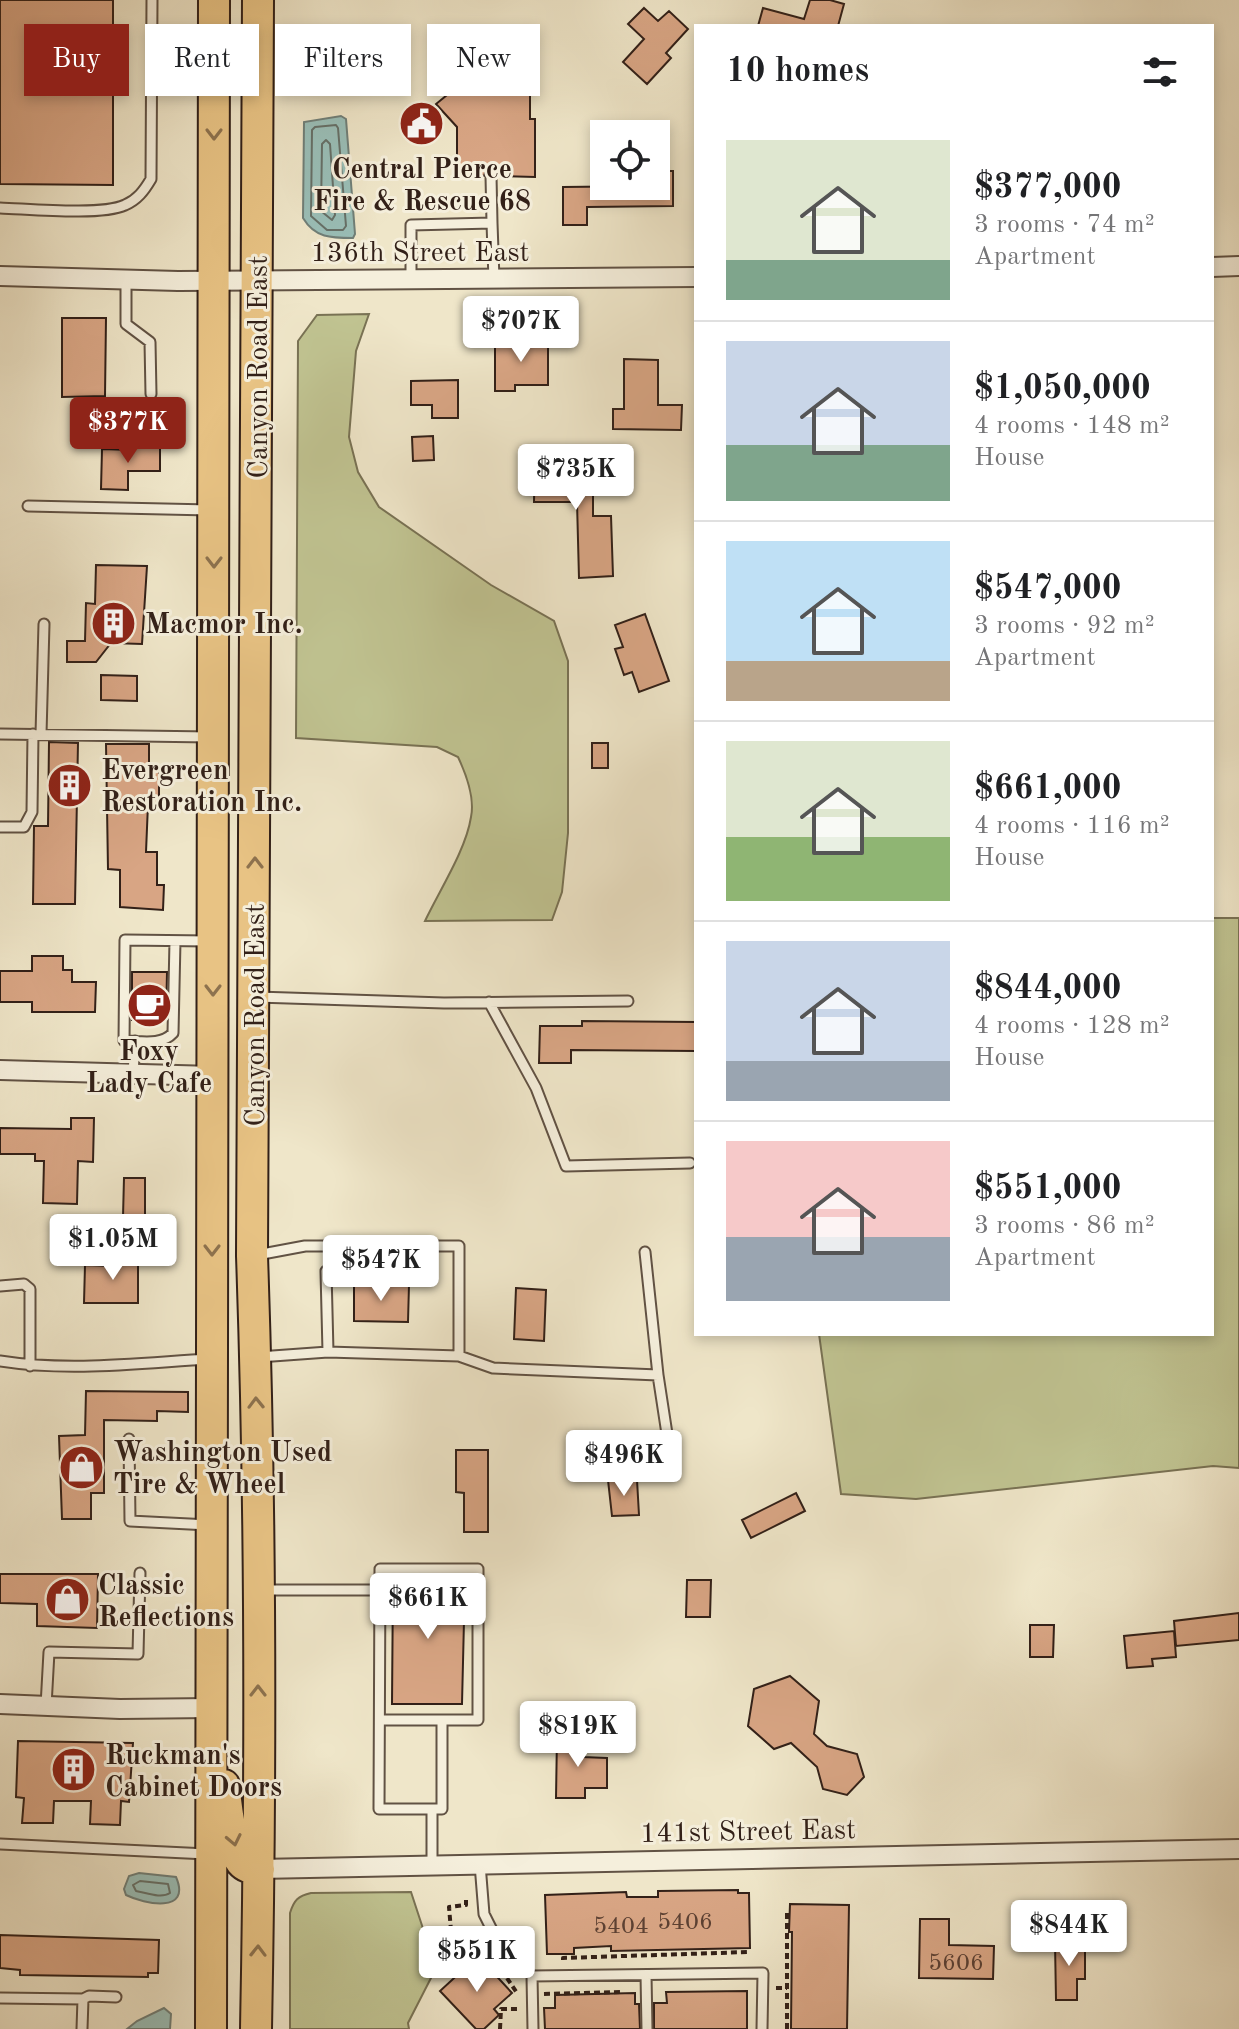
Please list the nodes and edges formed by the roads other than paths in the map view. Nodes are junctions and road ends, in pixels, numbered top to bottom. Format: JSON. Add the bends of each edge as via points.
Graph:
{"nodes":[{"id":1,"x":152,"y":0,"type":"edge"},
{"id":2,"x":214,"y":0,"type":"edge"},
{"id":3,"x":258,"y":0,"type":"edge"},
{"id":4,"x":491,"y":176,"type":"dead end"},
{"id":5,"x":0,"y":208,"type":"edge"},
{"id":6,"x":492,"y":223,"type":"junction"},
{"id":7,"x":1239,"y":266,"type":"edge"},
{"id":8,"x":1214,"y":267,"type":"edge"},
{"id":9,"x":0,"y":276,"type":"edge"},
{"id":10,"x":694,"y":277,"type":"edge"},
{"id":11,"x":126,"y":279,"type":"junction"},
{"id":12,"x":411,"y":279,"type":"junction"},
{"id":13,"x":494,"y":279,"type":"junction"},
{"id":14,"x":214,"y":281,"type":"junction"},
{"id":15,"x":257,"y":281,"type":"junction"},
{"id":16,"x":151,"y":394,"type":"dead end"},
{"id":17,"x":28,"y":506,"type":"dead end"},
{"id":18,"x":214,"y":510,"type":"junction"},
{"id":19,"x":44,"y":624,"type":"dead end"},
{"id":20,"x":0,"y":734,"type":"edge"},
{"id":21,"x":37,"y":734,"type":"junction"},
{"id":22,"x":213,"y":737,"type":"junction"},
{"id":23,"x":0,"y":827,"type":"edge"},
{"id":24,"x":175,"y":941,"type":"junction"},
{"id":25,"x":213,"y":941,"type":"junction"},
{"id":26,"x":254,"y":997,"type":"junction"},
{"id":27,"x":628,"y":1001,"type":"dead end"},
{"id":28,"x":489,"y":1002,"type":"junction"},
{"id":29,"x":135,"y":1041,"type":"junction"},
{"id":30,"x":0,"y":1070,"type":"edge"},
{"id":31,"x":133,"y":1074,"type":"junction"},
{"id":32,"x":213,"y":1076,"type":"junction"},
{"id":33,"x":690,"y":1163,"type":"dead end"},
{"id":34,"x":645,"y":1252,"type":"dead end"},
{"id":35,"x":252,"y":1256,"type":"junction"},
{"id":36,"x":326,"y":1271,"type":"dead end"},
{"id":37,"x":0,"y":1286,"type":"edge"},
{"id":38,"x":328,"y":1352,"type":"junction"},
{"id":39,"x":459,"y":1356,"type":"junction"},
{"id":40,"x":256,"y":1358,"type":"junction"},
{"id":41,"x":212,"y":1359,"type":"junction"},
{"id":42,"x":0,"y":1361,"type":"edge"},
{"id":43,"x":30,"y":1366,"type":"junction"},
{"id":44,"x":658,"y":1375,"type":"junction"},
{"id":45,"x":129,"y":1439,"type":"dead end"},
{"id":46,"x":669,"y":1447,"type":"dead end"},
{"id":47,"x":212,"y":1526,"type":"junction"},
{"id":48,"x":140,"y":1573,"type":"dead end"},
{"id":49,"x":257,"y":1589,"type":"junction"},
{"id":50,"x":380,"y":1590,"type":"junction"},
{"id":51,"x":0,"y":1704,"type":"edge"},
{"id":52,"x":46,"y":1706,"type":"junction"},
{"id":53,"x":211,"y":1708,"type":"junction"},
{"id":54,"x":380,"y":1720,"type":"junction"},
{"id":55,"x":442,"y":1720,"type":"junction"},
{"id":56,"x":432,"y":1809,"type":"junction"},
{"id":57,"x":0,"y":1844,"type":"edge"},
{"id":58,"x":1239,"y":1849,"type":"edge"},
{"id":59,"x":210,"y":1854,"type":"junction"},
{"id":60,"x":480,"y":1864,"type":"junction"},
{"id":61,"x":432,"y":1865,"type":"junction"},
{"id":62,"x":259,"y":1869,"type":"junction"},
{"id":63,"x":646,"y":1975,"type":"junction"},
{"id":64,"x":532,"y":1976,"type":"junction"},
{"id":65,"x":116,"y":1997,"type":"dead end"},
{"id":66,"x":0,"y":1998,"type":"edge"},
{"id":67,"x":83,"y":1999,"type":"junction"},
{"id":68,"x":82,"y":2029,"type":"edge"},
{"id":69,"x":211,"y":2029,"type":"edge"},
{"id":70,"x":256,"y":2029,"type":"edge"},
{"id":71,"x":533,"y":2029,"type":"edge"},
{"id":72,"x":647,"y":2029,"type":"edge"},
{"id":73,"x":762,"y":2029,"type":"edge"}],
"edges":[{"from":1,"to":5,"type":"lane","via":[[151,179],[145,189],[117,209]]},
{"from":2,"to":14,"type":"main road","name":"Canyon Road East","one_way":true},
{"from":3,"to":15,"type":"main road","name":"Canyon Road East"},
{"from":4,"to":6,"type":"lane"},
{"from":6,"to":12,"type":"lane","via":[[411,225]]},
{"from":6,"to":13,"type":"lane"},
{"from":7,"to":8,"type":"street"},
{"from":9,"to":11,"type":"street","name":"136th Street East"},
{"from":10,"to":13,"type":"street","name":"136th Street East"},
{"from":11,"to":14,"type":"street","name":"136th Street East"},
{"from":11,"to":16,"type":"lane","via":[[126,324],[150,342]]},
{"from":12,"to":13,"type":"street","name":"136th Street East"},
{"from":12,"to":15,"type":"street","name":"136th Street East"},
{"from":14,"to":15,"type":"street","name":"136th Street East"},
{"from":14,"to":18,"type":"main road","name":"Canyon Road East"},
{"from":26,"to":15,"type":"main road","name":"Canyon Road East","one_way":true},
{"from":17,"to":18,"type":"lane"},
{"from":18,"to":22,"type":"main road","name":"Canyon Road East","one_way":true},
{"from":19,"to":21,"type":"lane"},
{"from":20,"to":21,"type":"lane"},
{"from":21,"to":22,"type":"lane"},
{"from":21,"to":23,"type":"lane","via":[[32,812],[24,827]]},
{"from":22,"to":25,"type":"main road","name":"Canyon Road East"},
{"from":24,"to":25,"type":"lane"},
{"from":24,"to":29,"type":"lane","via":[[173,1033],[160,1042]]},
{"from":24,"to":29,"type":"lane","via":[[125,940],[124,1041]]},
{"from":25,"to":32,"type":"main road","name":"Canyon Road East","one_way":true},
{"from":26,"to":28,"type":"lane"},
{"from":26,"to":35,"type":"main road","name":"Canyon Road East"},
{"from":27,"to":28,"type":"lane"},
{"from":28,"to":33,"type":"lane","via":[[536,1088],[566,1166]]},
{"from":29,"to":31,"type":"lane"},
{"from":30,"to":31,"type":"street"},
{"from":31,"to":32,"type":"street"},
{"from":32,"to":35,"type":"main road","via":[[226,1081],[234,1093]]},
{"from":32,"to":41,"type":"main road","name":"Canyon Road East","one_way":true},
{"from":34,"to":44,"type":"lane"},
{"from":35,"to":39,"type":"lane","via":[[305,1246],[459,1246]]},
{"from":35,"to":40,"type":"main road","name":"Canyon Road East"},
{"from":36,"to":38,"type":"lane"},
{"from":37,"to":43,"type":"lane","via":[[24,1284],[30,1289]]},
{"from":38,"to":39,"type":"lane"},
{"from":38,"to":40,"type":"lane"},
{"from":39,"to":44,"type":"lane","via":[[493,1368]]},
{"from":49,"to":40,"type":"main road","name":"Canyon Road East","one_way":true},
{"from":41,"to":43,"type":"lane"},
{"from":41,"to":47,"type":"main road","name":"Canyon Road East"},
{"from":42,"to":43,"type":"lane"},
{"from":44,"to":46,"type":"lane"},
{"from":45,"to":47,"type":"lane","via":[[130,1521]]},
{"from":47,"to":53,"type":"main road","name":"Canyon Road East"},
{"from":48,"to":52,"type":"lane","via":[[138,1654],[49,1652]]},
{"from":49,"to":50,"type":"lane"},
{"from":62,"to":49,"type":"main road","name":"Canyon Road East","one_way":true},
{"from":50,"to":54,"type":"lane"},
{"from":50,"to":55,"type":"lane","via":[[380,1569],[478,1569],[478,1720]]},
{"from":51,"to":52,"type":"street"},
{"from":52,"to":53,"type":"street"},
{"from":53,"to":59,"type":"main road","name":"Canyon Road East"},
{"from":53,"to":62,"type":"main road","one_way":true,"via":[[235,1849],[240,1861]]},
{"from":54,"to":55,"type":"lane"},
{"from":54,"to":56,"type":"lane","via":[[379,1809]]},
{"from":55,"to":56,"type":"lane","via":[[442,1809]]},
{"from":56,"to":61,"type":"lane"},
{"from":57,"to":59,"type":"lane"},
{"from":58,"to":60,"type":"street","name":"141st Street East"},
{"from":59,"to":69,"type":"main road","name":"Canyon Road East"},
{"from":60,"to":61,"type":"street","name":"141st Street East"},
{"from":60,"to":64,"type":"lane","via":[[484,1914]]},
{"from":61,"to":62,"type":"street","name":"141st Street East"},
{"from":70,"to":62,"type":"main road","name":"Canyon Road East","one_way":true},
{"from":63,"to":64,"type":"lane"},
{"from":63,"to":72,"type":"lane"},
{"from":63,"to":73,"type":"lane","via":[[763,1973]]},
{"from":64,"to":71,"type":"lane"},
{"from":65,"to":67,"type":"lane"},
{"from":66,"to":67,"type":"lane"},
{"from":67,"to":68,"type":"lane"}]}
